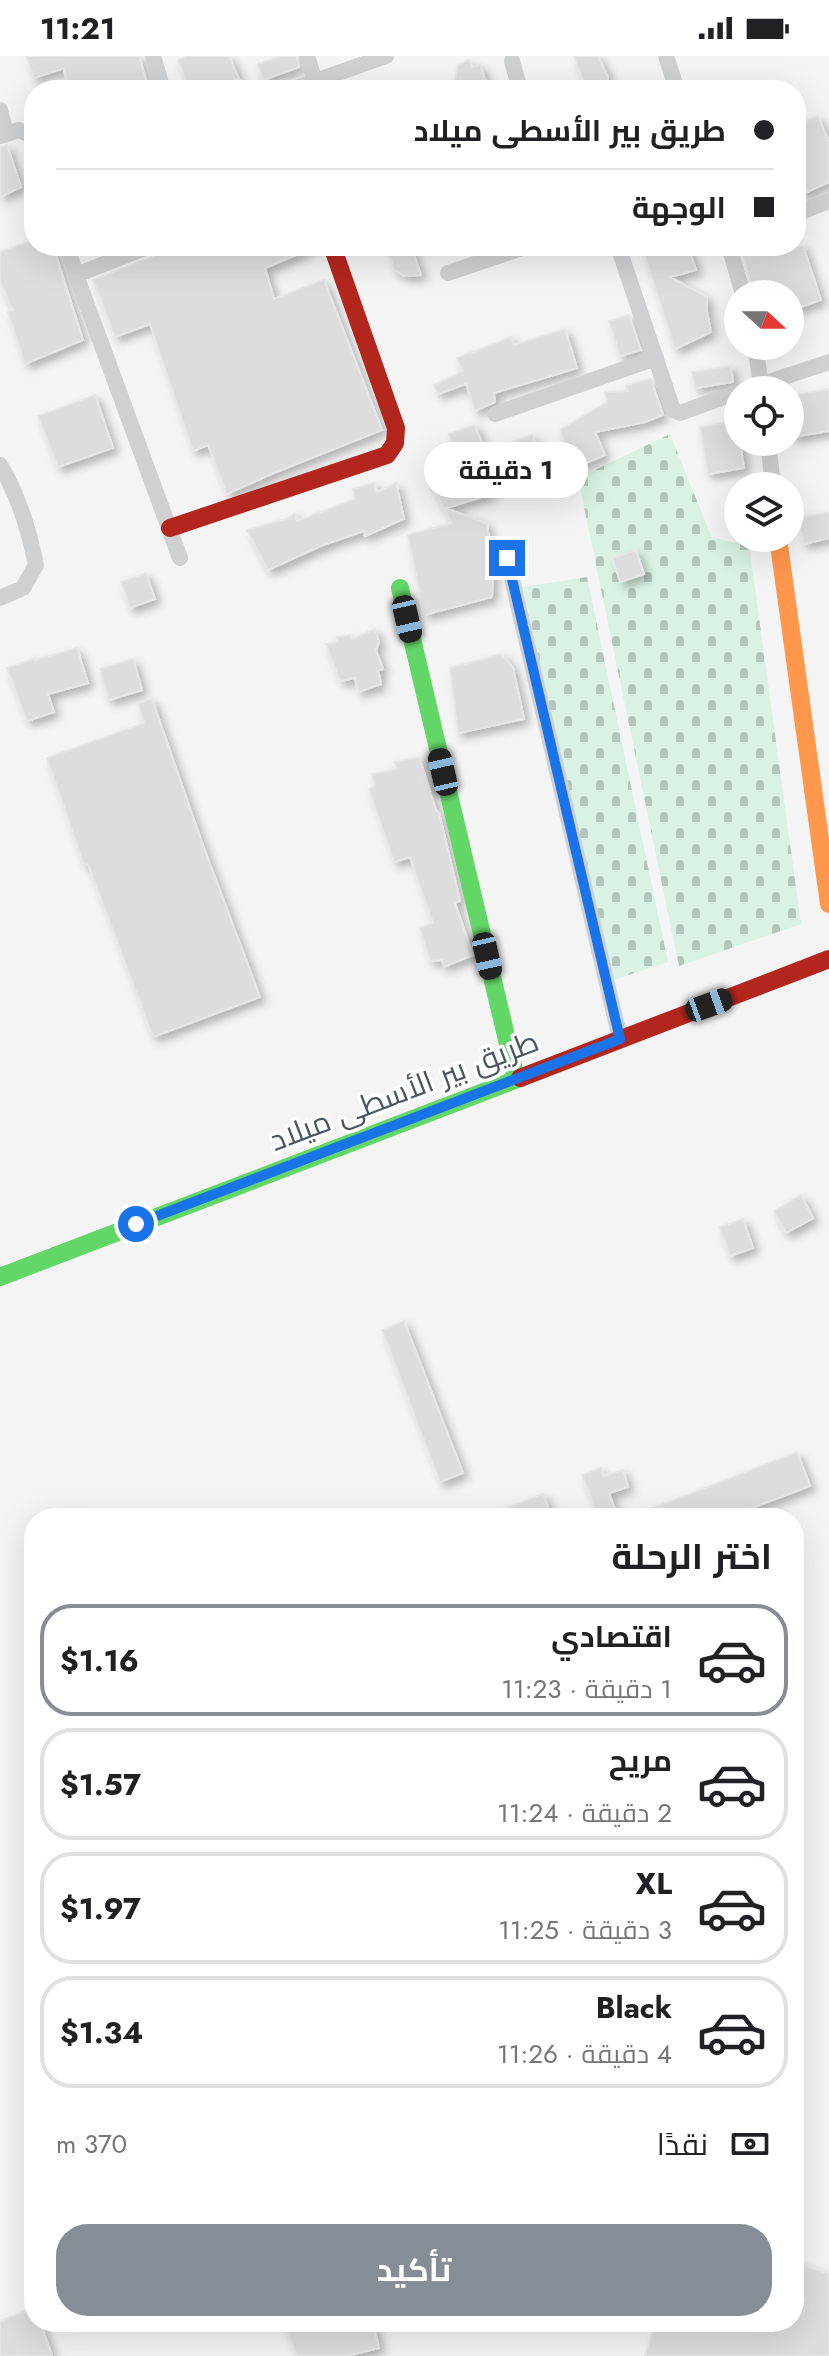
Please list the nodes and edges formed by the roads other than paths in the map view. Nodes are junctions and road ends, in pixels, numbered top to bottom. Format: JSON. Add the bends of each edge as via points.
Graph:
{"nodes":[{"id":1,"x":153,"y":56,"type":"edge"},
{"id":2,"x":307,"y":56,"type":"edge"},
{"id":3,"x":386,"y":56,"type":"edge"},
{"id":4,"x":666,"y":56,"type":"edge"},
{"id":5,"x":512,"y":61,"type":"dead end"},
{"id":6,"x":160,"y":80,"type":"edge"},
{"id":7,"x":315,"y":80,"type":"edge"},
{"id":8,"x":318,"y":80,"type":"edge"},
{"id":9,"x":517,"y":80,"type":"edge"},
{"id":10,"x":674,"y":80,"type":"edge"},
{"id":11,"x":0,"y":110,"type":"edge"},
{"id":12,"x":24,"y":132,"type":"edge"},
{"id":13,"x":3,"y":135,"type":"edge"},
{"id":14,"x":829,"y":201,"type":"edge"},
{"id":15,"x":806,"y":210,"type":"edge"},
{"id":16,"x":70,"y":256,"type":"edge"},
{"id":17,"x":124,"y":256,"type":"edge"},
{"id":18,"x":336,"y":256,"type":"edge"},
{"id":19,"x":498,"y":256,"type":"edge"},
{"id":20,"x":621,"y":256,"type":"edge"},
{"id":21,"x":732,"y":256,"type":"edge"},
{"id":22,"x":448,"y":273,"type":"dead end"},
{"id":23,"x":76,"y":275,"type":"junction"},
{"id":24,"x":739,"y":280,"type":"edge"},
{"id":25,"x":656,"y":358,"type":"junction"},
{"id":26,"x":829,"y":362,"type":"edge"},
{"id":27,"x":791,"y":376,"type":"edge"},
{"id":28,"x":724,"y":397,"type":"edge"},
{"id":29,"x":495,"y":414,"type":"dead end"},
{"id":30,"x":0,"y":465,"type":"edge"},
{"id":31,"x":170,"y":528,"type":"junction"},
{"id":32,"x":780,"y":552,"type":"edge"},
{"id":33,"x":180,"y":558,"type":"dead end"},
{"id":34,"x":507,"y":558,"type":"dead end"},
{"id":35,"x":400,"y":588,"type":"dead end"},
{"id":36,"x":0,"y":598,"type":"edge"},
{"id":37,"x":829,"y":904,"type":"edge"},
{"id":38,"x":829,"y":959,"type":"edge"},
{"id":39,"x":620,"y":1039,"type":"junction"},
{"id":40,"x":516,"y":1078,"type":"junction"},
{"id":41,"x":0,"y":1277,"type":"edge"}],
"edges":[{"from":1,"to":6,"type":"street"},
{"from":2,"to":7,"type":"street"},
{"from":3,"to":8,"type":"street"},
{"from":4,"to":10,"type":"street"},
{"from":5,"to":9,"type":"street"},
{"from":11,"to":13,"type":"street"},
{"from":12,"to":13,"type":"street"},
{"from":14,"to":15,"type":"street"},
{"from":16,"to":23,"type":"street"},
{"from":17,"to":23,"type":"street"},
{"from":18,"to":31,"type":"street","via":[[396,428],[395,443],[387,455]]},
{"from":19,"to":22,"type":"street"},
{"from":20,"to":25,"type":"street"},
{"from":21,"to":24,"type":"street"},
{"from":23,"to":31,"type":"street"},
{"from":25,"to":28,"type":"street","via":[[673,410],[680,413]]},
{"from":25,"to":29,"type":"street"},
{"from":26,"to":27,"type":"street"},
{"from":30,"to":36,"type":"street","via":[[29,530],[36,565],[23,588]]},
{"from":31,"to":33,"type":"street"},
{"from":32,"to":37,"type":"street"},
{"from":34,"to":39,"type":"street"},
{"from":35,"to":40,"type":"street"},
{"from":38,"to":39,"type":"street","name":"طريق بير الأسطى ميلاد"},
{"from":39,"to":40,"type":"street","name":"طريق بير الأسطى ميلاد"},
{"from":40,"to":41,"type":"street","name":"طريق بير الأسطى ميلاد"}]}
